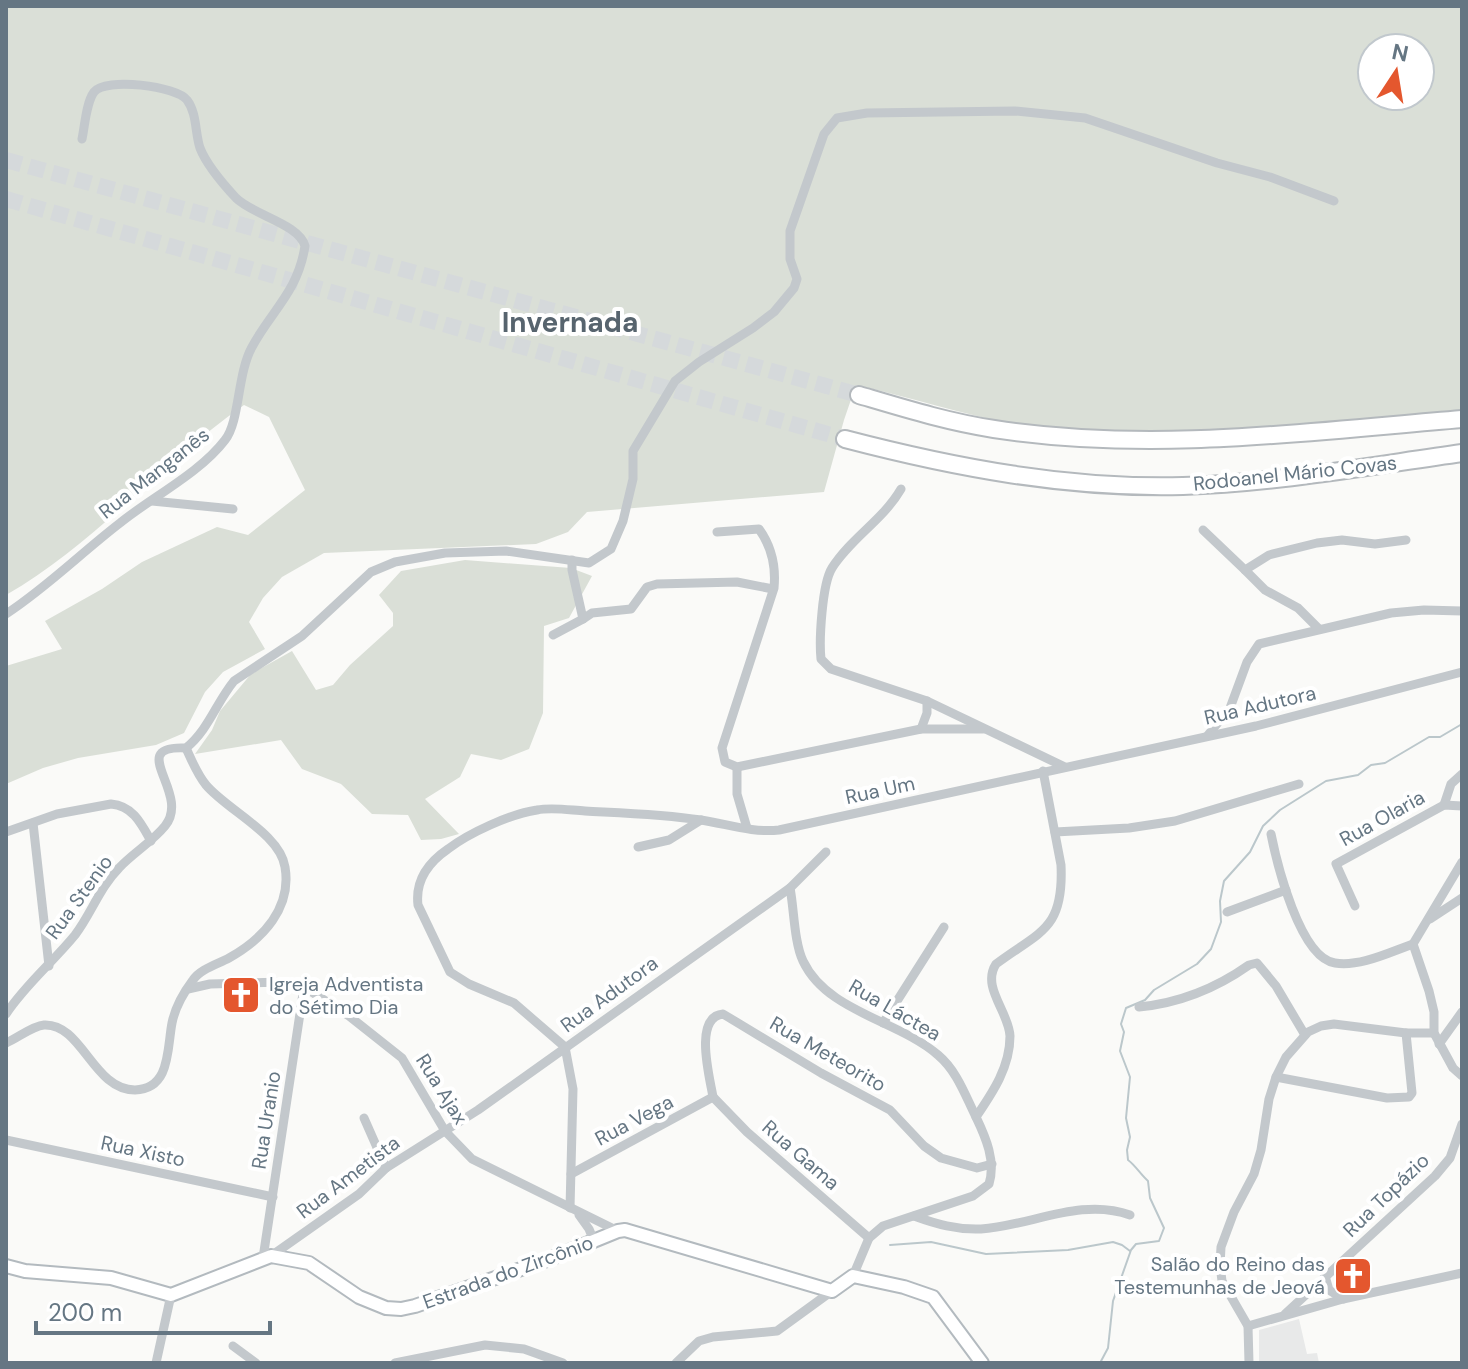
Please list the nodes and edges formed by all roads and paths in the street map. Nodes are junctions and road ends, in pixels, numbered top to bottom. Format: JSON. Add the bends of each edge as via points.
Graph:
{"nodes":[{"id":1,"x":82,"y":139,"type":"dead end"},
{"id":2,"x":1334,"y":201,"type":"dead end"},
{"id":3,"x":859,"y":395,"type":"tunnel mouth"},
{"id":4,"x":1462,"y":419,"type":"edge"},
{"id":5,"x":845,"y":439,"type":"tunnel mouth"},
{"id":6,"x":1462,"y":453,"type":"edge"},
{"id":7,"x":901,"y":489,"type":"dead end"},
{"id":8,"x":152,"y":501,"type":"junction"},
{"id":9,"x":233,"y":509,"type":"dead end"},
{"id":10,"x":1203,"y":530,"type":"dead end"},
{"id":11,"x":717,"y":532,"type":"dead end"},
{"id":12,"x":1406,"y":540,"type":"dead end"},
{"id":13,"x":572,"y":560,"type":"junction"},
{"id":14,"x":1245,"y":570,"type":"junction"},
{"id":15,"x":773,"y":589,"type":"junction"},
{"id":16,"x":1462,"y":611,"type":"edge"},
{"id":17,"x":6,"y":614,"type":"edge"},
{"id":18,"x":583,"y":619,"type":"junction"},
{"id":19,"x":1319,"y":629,"type":"junction"},
{"id":20,"x":553,"y":635,"type":"dead end"},
{"id":21,"x":1462,"y":665,"type":"edge"},
{"id":22,"x":1458,"y":674,"type":"edge"},
{"id":23,"x":927,"y":701,"type":"junction"},
{"id":24,"x":921,"y":729,"type":"junction"},
{"id":25,"x":983,"y":729,"type":"junction"},
{"id":26,"x":1207,"y":736,"type":"junction"},
{"id":27,"x":186,"y":748,"type":"junction"},
{"id":28,"x":737,"y":767,"type":"junction"},
{"id":29,"x":1065,"y":767,"type":"junction"},
{"id":30,"x":1043,"y":771,"type":"junction"},
{"id":31,"x":1462,"y":774,"type":"edge"},
{"id":32,"x":1299,"y":784,"type":"dead end"},
{"id":33,"x":1444,"y":805,"type":"junction"},
{"id":34,"x":1462,"y":806,"type":"edge"},
{"id":35,"x":638,"y":813,"type":"joint"},
{"id":36,"x":701,"y":820,"type":"junction"},
{"id":37,"x":33,"y":823,"type":"junction"},
{"id":38,"x":747,"y":828,"type":"junction"},
{"id":39,"x":6,"y":832,"type":"edge"},
{"id":40,"x":1055,"y":832,"type":"junction"},
{"id":41,"x":1271,"y":834,"type":"dead end"},
{"id":42,"x":151,"y":841,"type":"junction"},
{"id":43,"x":638,"y":847,"type":"dead end"},
{"id":44,"x":826,"y":852,"type":"dead end"},
{"id":45,"x":1462,"y":862,"type":"edge"},
{"id":46,"x":790,"y":888,"type":"junction"},
{"id":47,"x":1286,"y":890,"type":"junction"},
{"id":48,"x":1462,"y":898,"type":"edge"},
{"id":49,"x":1355,"y":906,"type":"dead end"},
{"id":50,"x":1227,"y":912,"type":"dead end"},
{"id":51,"x":1427,"y":921,"type":"junction"},
{"id":52,"x":944,"y":927,"type":"dead end"},
{"id":53,"x":1413,"y":944,"type":"junction"},
{"id":54,"x":49,"y":966,"type":"junction"},
{"id":55,"x":304,"y":987,"type":"junction"},
{"id":56,"x":188,"y":989,"type":"junction"},
{"id":57,"x":1139,"y":1007,"type":"dead end"},
{"id":58,"x":1462,"y":1012,"type":"edge"},
{"id":59,"x":6,"y":1014,"type":"edge"},
{"id":60,"x":883,"y":1023,"type":"junction"},
{"id":61,"x":1406,"y":1033,"type":"junction"},
{"id":62,"x":1434,"y":1033,"type":"junction"},
{"id":63,"x":1305,"y":1035,"type":"junction"},
{"id":64,"x":6,"y":1043,"type":"edge"},
{"id":65,"x":1439,"y":1044,"type":"junction"},
{"id":66,"x":565,"y":1047,"type":"junction"},
{"id":67,"x":1462,"y":1076,"type":"edge"},
{"id":68,"x":1276,"y":1077,"type":"junction"},
{"id":69,"x":713,"y":1097,"type":"junction"},
{"id":70,"x":976,"y":1117,"type":"junction"},
{"id":71,"x":364,"y":1118,"type":"dead end"},
{"id":72,"x":1462,"y":1124,"type":"edge"},
{"id":73,"x":445,"y":1131,"type":"junction"},
{"id":74,"x":6,"y":1140,"type":"edge"},
{"id":75,"x":992,"y":1164,"type":"junction"},
{"id":76,"x":386,"y":1168,"type":"junction"},
{"id":77,"x":571,"y":1174,"type":"junction"},
{"id":78,"x":273,"y":1197,"type":"junction"},
{"id":79,"x":572,"y":1209,"type":"junction"},
{"id":80,"x":1130,"y":1215,"type":"dead end"},
{"id":81,"x":914,"y":1216,"type":"junction"},
{"id":82,"x":618,"y":1231,"type":"junction"},
{"id":83,"x":869,"y":1238,"type":"junction"},
{"id":84,"x":594,"y":1241,"type":"junction"},
{"id":85,"x":267,"y":1257,"type":"junction"},
{"id":86,"x":6,"y":1266,"type":"edge"},
{"id":87,"x":1462,"y":1273,"type":"edge"},
{"id":88,"x":853,"y":1276,"type":"junction"},
{"id":89,"x":1325,"y":1276,"type":"junction"},
{"id":90,"x":832,"y":1291,"type":"junction"},
{"id":91,"x":171,"y":1295,"type":"junction"},
{"id":92,"x":1343,"y":1299,"type":"junction"},
{"id":93,"x":1285,"y":1314,"type":"junction"},
{"id":94,"x":1248,"y":1326,"type":"junction"},
{"id":95,"x":233,"y":1346,"type":"dead end"},
{"id":96,"x":156,"y":1363,"type":"edge"},
{"id":97,"x":256,"y":1363,"type":"edge"},
{"id":98,"x":395,"y":1363,"type":"edge"},
{"id":99,"x":563,"y":1363,"type":"edge"},
{"id":100,"x":676,"y":1363,"type":"edge"},
{"id":101,"x":982,"y":1363,"type":"edge"},
{"id":102,"x":1249,"y":1363,"type":"edge"}],
"edges":[{"from":1,"to":8,"type":"street","name":"Rua Manganês","via":[[91,98],[104,84],[179,94],[189,103],[201,149],[221,180],[238,200],[298,235],[305,246],[286,300],[242,369],[225,441]]},
{"from":2,"to":13,"type":"street","via":[[1077,117],[1015,111],[837,118],[824,134],[790,231],[794,288],[774,312],[675,381],[633,451],[633,479],[611,549],[589,563]]},
{"from":3,"to":4,"type":"highway","name":"Rodoanel Mário Covas","via":[[949,420],[1070,438],[1177,441]]},
{"from":5,"to":6,"type":"highway","name":"Rodoanel Mário Covas","via":[[1018,477],[1181,486]]},
{"from":7,"to":23,"type":"street","via":[[832,567],[821,659],[831,669]]},
{"from":8,"to":9,"type":"street"},
{"from":8,"to":17,"type":"street","name":"Rua Manganês"},
{"from":10,"to":14,"type":"street"},
{"from":11,"to":15,"type":"street","via":[[759,529],[775,572]]},
{"from":12,"to":14,"type":"street","via":[[1317,543],[1269,555]]},
{"from":13,"to":18,"type":"street"},
{"from":13,"to":27,"type":"street","name":"Rua Stenio","via":[[506,551],[445,553],[371,572],[302,636],[234,681],[207,727]]},
{"from":14,"to":19,"type":"street"},
{"from":15,"to":18,"type":"street","via":[[737,582],[657,584],[647,587],[631,609],[592,613]]},
{"from":15,"to":28,"type":"street","via":[[722,748],[725,762]]},
{"from":16,"to":19,"type":"street","via":[[1391,613]]},
{"from":18,"to":20,"type":"street"},
{"from":19,"to":26,"type":"street","via":[[1255,648],[1230,708]]},
{"from":21,"to":22,"type":"street"},
{"from":22,"to":26,"type":"street","name":"Rua Adutora"},
{"from":23,"to":24,"type":"street"},
{"from":23,"to":25,"type":"street"},
{"from":24,"to":25,"type":"street"},
{"from":24,"to":28,"type":"street"},
{"from":25,"to":29,"type":"street"},
{"from":26,"to":29,"type":"street","name":"Rua Adutora"},
{"from":27,"to":42,"type":"street","name":"Rua Stenio","via":[[170,747],[159,756],[173,807],[167,824]]},
{"from":27,"to":56,"type":"street","via":[[206,785],[275,846],[286,879],[281,907],[269,927],[194,978]]},
{"from":28,"to":38,"type":"street","via":[[737,794]]},
{"from":29,"to":30,"type":"street","name":"Rua Um"},
{"from":30,"to":38,"type":"street","name":"Rua Um","via":[[779,830]]},
{"from":30,"to":40,"type":"street"},
{"from":31,"to":33,"type":"street","name":"Rua Olaria","via":[[1451,784]]},
{"from":32,"to":40,"type":"street","via":[[1175,821]]},
{"from":33,"to":34,"type":"street","name":"Rua Olaria"},
{"from":33,"to":49,"type":"street","name":"Rua Olaria","via":[[1336,864]]},
{"from":35,"to":36,"type":"street","name":"Rua Um"},
{"from":35,"to":66,"type":"street","name":"Rua Adutora","via":[[523,813],[460,840],[439,855],[420,882],[418,905],[450,972],[514,1003]]},
{"from":36,"to":38,"type":"street","name":"Rua Um"},
{"from":36,"to":43,"type":"street","via":[[669,840]]},
{"from":37,"to":39,"type":"street"},
{"from":37,"to":42,"type":"street","via":[[120,805],[137,817]]},
{"from":37,"to":54,"type":"street"},
{"from":40,"to":70,"type":"street","via":[[1062,881],[1053,919],[991,972],[1010,1037],[1008,1057],[1001,1079]]},
{"from":41,"to":47,"type":"street"},
{"from":42,"to":54,"type":"street","name":"Rua Stenio","via":[[118,869]]},
{"from":44,"to":46,"type":"street","name":"Rua Adutora"},
{"from":45,"to":51,"type":"street"},
{"from":46,"to":60,"type":"street","name":"Rua Láctea","via":[[800,952],[810,971],[836,997]]},
{"from":46,"to":66,"type":"street","name":"Rua Adutora"},
{"from":47,"to":50,"type":"street"},
{"from":47,"to":53,"type":"street","via":[[1314,950],[1331,963],[1347,964]]},
{"from":48,"to":51,"type":"street"},
{"from":51,"to":53,"type":"street"},
{"from":52,"to":60,"type":"street"},
{"from":53,"to":62,"type":"street","via":[[1432,1002]]},
{"from":54,"to":59,"type":"street","name":"Rua Stenio"},
{"from":55,"to":56,"type":"street","name":"Rua Ajax","via":[[284,982]]},
{"from":55,"to":73,"type":"street","name":"Rua Ajax","via":[[402,1058]]},
{"from":55,"to":78,"type":"street","name":"Rua Uranio"},
{"from":56,"to":64,"type":"street","via":[[175,1011],[163,1073],[139,1090],[124,1088],[99,1071],[60,1028],[44,1025]]},
{"from":57,"to":63,"type":"street","via":[[1207,991],[1257,963]]},
{"from":58,"to":65,"type":"street"},
{"from":60,"to":70,"type":"street","name":"Rua Láctea","via":[[936,1053],[952,1069]]},
{"from":61,"to":62,"type":"street"},
{"from":61,"to":63,"type":"street","via":[[1334,1024]]},
{"from":61,"to":68,"type":"street","via":[[1409,1097],[1387,1098]]},
{"from":62,"to":65,"type":"street"},
{"from":63,"to":68,"type":"street"},
{"from":65,"to":67,"type":"street"},
{"from":66,"to":73,"type":"street","name":"Rua Ametista"},
{"from":66,"to":77,"type":"street","via":[[573,1089]]},
{"from":68,"to":94,"type":"street","via":[[1254,1174],[1221,1247],[1222,1281]]},
{"from":69,"to":75,"type":"street","name":"Rua Meteorito","via":[[706,1034],[710,1020],[723,1014],[890,1110],[941,1158],[977,1168]]},
{"from":69,"to":77,"type":"street","name":"Rua Vega"},
{"from":69,"to":83,"type":"street","name":"Rua Gama"},
{"from":70,"to":75,"type":"street","name":"Rua Láctea"},
{"from":71,"to":76,"type":"street"},
{"from":72,"to":89,"type":"street","name":"Rua Topázio","via":[[1450,1158],[1435,1176]]},
{"from":73,"to":76,"type":"street","name":"Rua Ametista"},
{"from":73,"to":79,"type":"street","name":"Rua Ajax","via":[[472,1159]]},
{"from":74,"to":78,"type":"street","name":"Rua Xisto"},
{"from":75,"to":81,"type":"street","via":[[985,1189]]},
{"from":76,"to":85,"type":"street","name":"Rua Ametista","via":[[359,1194]]},
{"from":77,"to":79,"type":"street"},
{"from":78,"to":85,"type":"street","name":"Rua Uranio"},
{"from":79,"to":82,"type":"street","name":"Rua Ajax"},
{"from":79,"to":84,"type":"street","name":"Rua Ajax"},
{"from":80,"to":81,"type":"street","via":[[1109,1209],[980,1229]]},
{"from":81,"to":83,"type":"street","via":[[883,1226]]},
{"from":82,"to":84,"type":"street","name":"Estrada do Zircônio"},
{"from":82,"to":90,"type":"street","name":"Estrada do Zircônio"},
{"from":83,"to":88,"type":"street"},
{"from":84,"to":85,"type":"street","name":"Estrada do Zircônio","via":[[401,1309],[359,1297],[309,1263]]},
{"from":85,"to":91,"type":"street"},
{"from":86,"to":91,"type":"street","via":[[111,1278]]},
{"from":87,"to":92,"type":"street"},
{"from":88,"to":90,"type":"street"},
{"from":88,"to":101,"type":"street","via":[[933,1297]]},
{"from":89,"to":92,"type":"street","via":[[1329,1290]]},
{"from":89,"to":93,"type":"street","name":"Rua Topázio"},
{"from":90,"to":100,"type":"street","via":[[777,1331],[699,1341]]},
{"from":91,"to":96,"type":"street"},
{"from":92,"to":93,"type":"street"},
{"from":93,"to":94,"type":"street"},
{"from":94,"to":102,"type":"street"},
{"from":95,"to":97,"type":"street"},
{"from":98,"to":99,"type":"street","via":[[485,1345],[524,1349]]}]}
